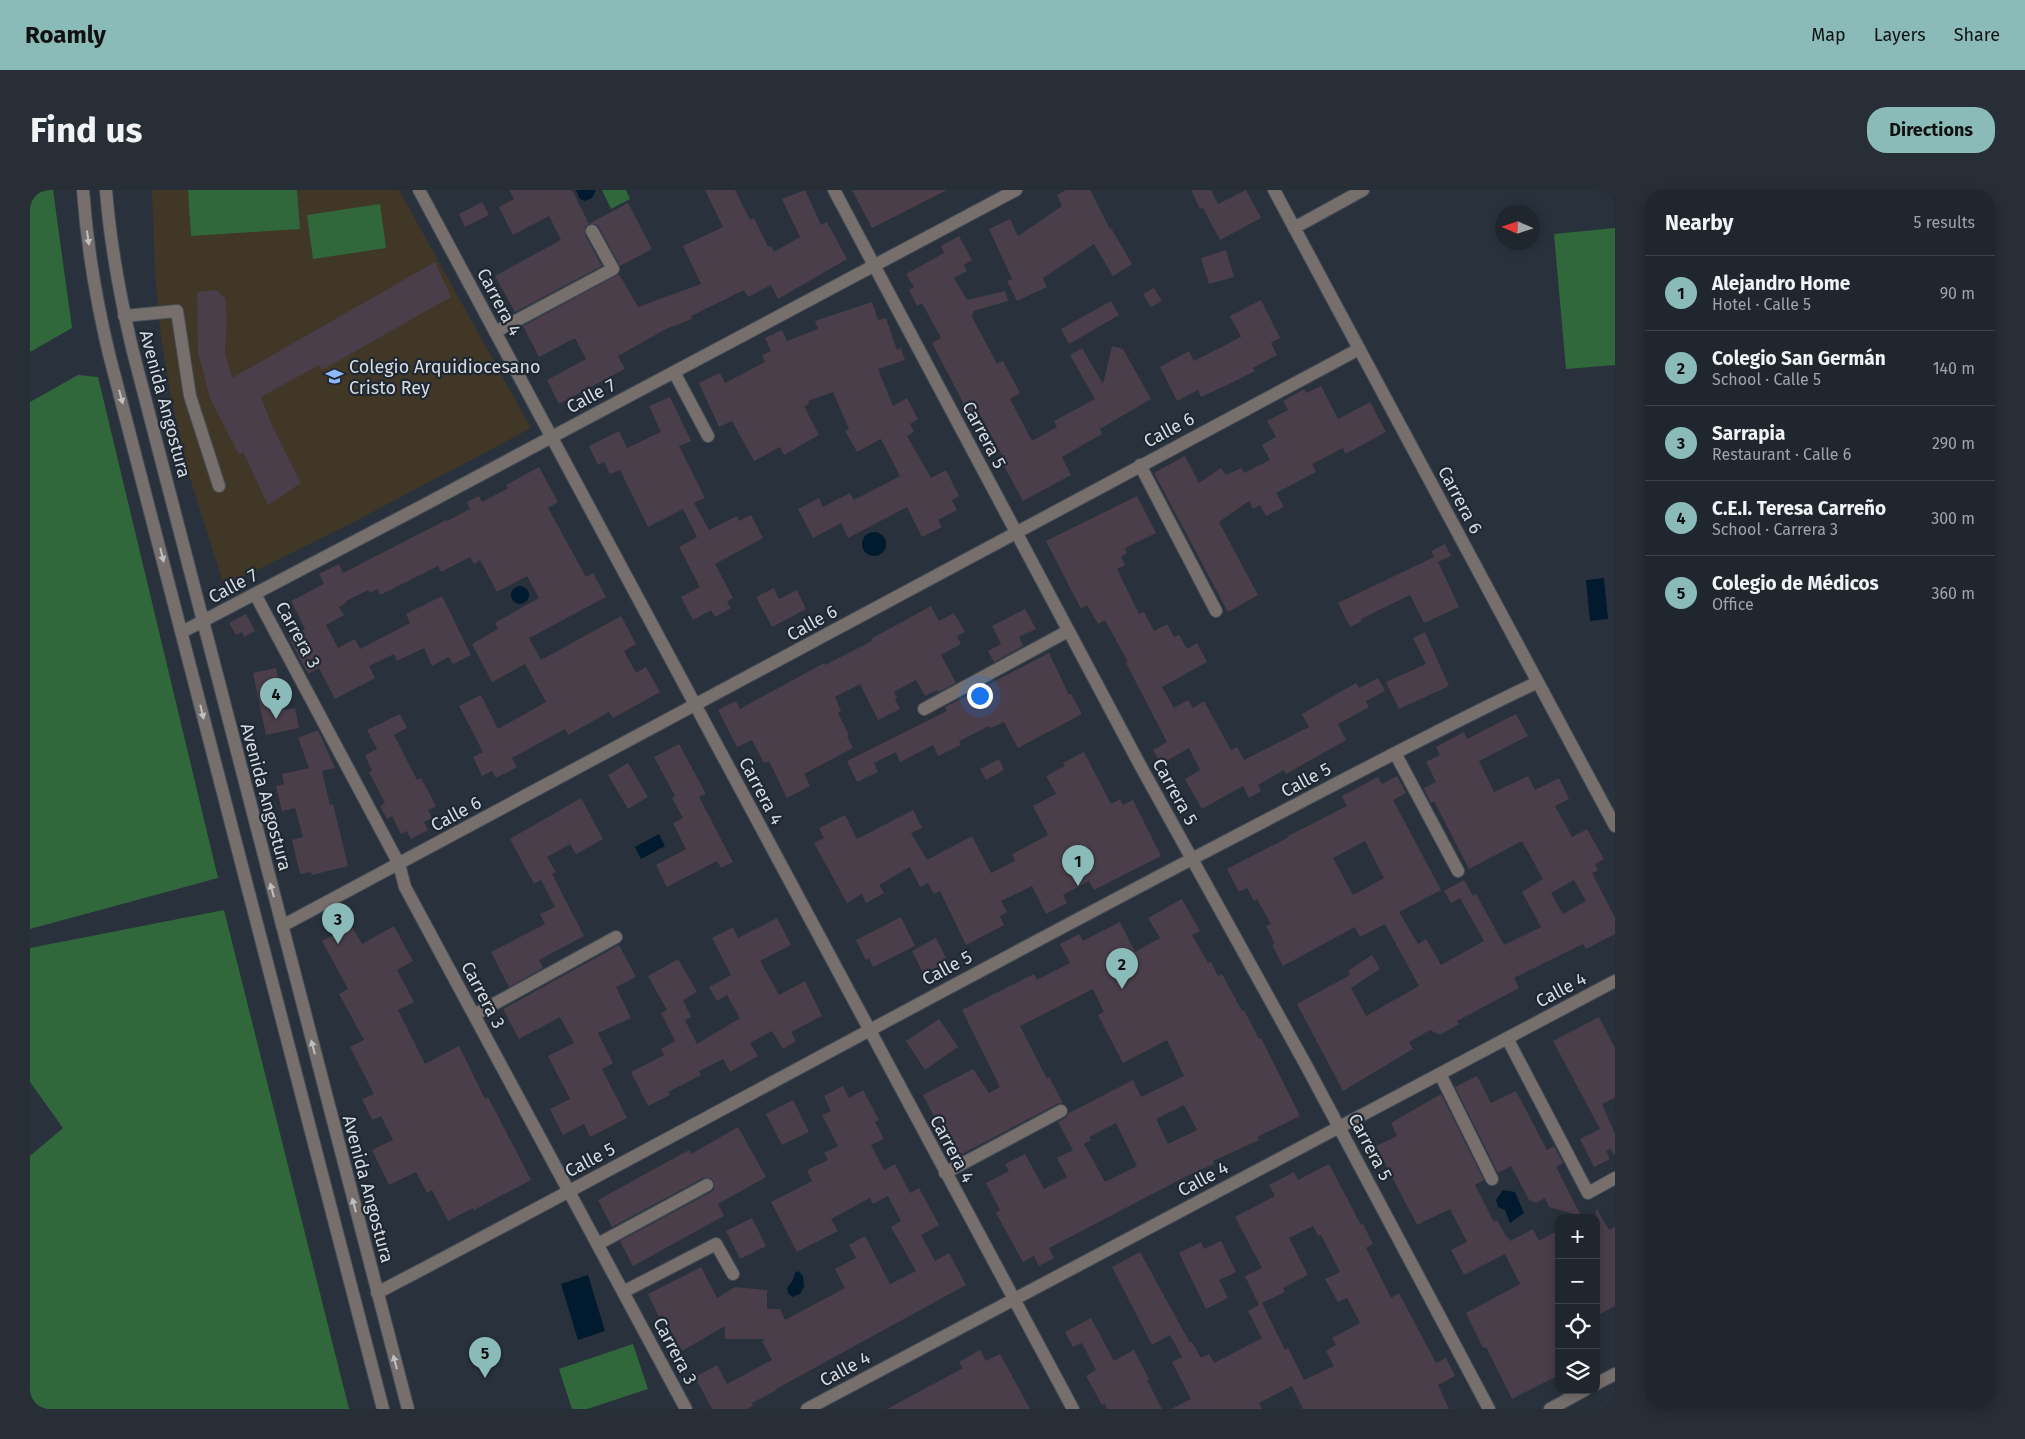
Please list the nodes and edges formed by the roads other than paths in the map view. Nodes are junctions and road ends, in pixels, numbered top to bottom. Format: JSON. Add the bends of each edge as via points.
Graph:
{"nodes":[{"id":1,"x":83,"y":190,"type":"edge"},
{"id":2,"x":106,"y":190,"type":"edge"},
{"id":3,"x":419,"y":190,"type":"edge"},
{"id":4,"x":834,"y":190,"type":"edge"},
{"id":5,"x":1016,"y":190,"type":"edge"},
{"id":6,"x":1274,"y":190,"type":"edge"},
{"id":7,"x":1362,"y":190,"type":"edge"},
{"id":8,"x":1294,"y":228,"type":"junction"},
{"id":9,"x":592,"y":232,"type":"dead end"},
{"id":10,"x":874,"y":265,"type":"junction"},
{"id":11,"x":124,"y":316,"type":"junction"},
{"id":12,"x":496,"y":332,"type":"junction"},
{"id":13,"x":1358,"y":348,"type":"junction"},
{"id":14,"x":674,"y":372,"type":"junction"},
{"id":15,"x":708,"y":436,"type":"dead end"},
{"id":16,"x":552,"y":437,"type":"junction"},
{"id":17,"x":1140,"y":465,"type":"junction"},
{"id":18,"x":219,"y":486,"type":"dead end"},
{"id":19,"x":1016,"y":532,"type":"junction"},
{"id":20,"x":255,"y":594,"type":"junction"},
{"id":21,"x":1216,"y":610,"type":"dead end"},
{"id":22,"x":203,"y":621,"type":"junction"},
{"id":23,"x":1068,"y":631,"type":"junction"},
{"id":24,"x":182,"y":632,"type":"junction"},
{"id":25,"x":1538,"y":682,"type":"junction"},
{"id":26,"x":696,"y":706,"type":"junction"},
{"id":27,"x":924,"y":709,"type":"dead end"},
{"id":28,"x":1395,"y":752,"type":"junction"},
{"id":29,"x":1615,"y":826,"type":"edge"},
{"id":30,"x":1191,"y":859,"type":"junction"},
{"id":31,"x":398,"y":864,"type":"junction"},
{"id":32,"x":1458,"y":871,"type":"dead end"},
{"id":33,"x":282,"y":926,"type":"junction"},
{"id":34,"x":616,"y":937,"type":"dead end"},
{"id":35,"x":1615,"y":981,"type":"edge"},
{"id":36,"x":474,"y":1015,"type":"junction"},
{"id":37,"x":869,"y":1030,"type":"junction"},
{"id":38,"x":1506,"y":1038,"type":"junction"},
{"id":39,"x":1440,"y":1074,"type":"junction"},
{"id":40,"x":1061,"y":1111,"type":"dead end"},
{"id":41,"x":1339,"y":1127,"type":"junction"},
{"id":42,"x":945,"y":1173,"type":"junction"},
{"id":43,"x":1615,"y":1178,"type":"edge"},
{"id":44,"x":1492,"y":1180,"type":"dead end"},
{"id":45,"x":707,"y":1185,"type":"dead end"},
{"id":46,"x":569,"y":1192,"type":"junction"},
{"id":47,"x":598,"y":1244,"type":"junction"},
{"id":48,"x":733,"y":1274,"type":"dead end"},
{"id":49,"x":377,"y":1292,"type":"junction"},
{"id":50,"x":624,"y":1292,"type":"junction"},
{"id":51,"x":1014,"y":1300,"type":"junction"},
{"id":52,"x":1615,"y":1374,"type":"edge"},
{"id":53,"x":1600,"y":1382,"type":"edge"},
{"id":54,"x":1578,"y":1394,"type":"edge"},
{"id":55,"x":811,"y":1408,"type":"edge"},
{"id":56,"x":384,"y":1409,"type":"edge"},
{"id":57,"x":408,"y":1409,"type":"edge"},
{"id":58,"x":686,"y":1409,"type":"edge"},
{"id":59,"x":1073,"y":1409,"type":"edge"},
{"id":60,"x":1489,"y":1409,"type":"edge"},
{"id":61,"x":1550,"y":1409,"type":"edge"}],
"edges":[{"from":1,"to":24,"type":"street","one_way":true,"via":[[98,308]]},
{"from":2,"to":11,"type":"street","name":"Avenida Angostura"},
{"from":3,"to":12,"type":"street","name":"Carrera 4"},
{"from":4,"to":10,"type":"street","name":"Carrera 5"},
{"from":5,"to":10,"type":"street","name":"Calle 7"},
{"from":6,"to":8,"type":"street","name":"Carrera 6"},
{"from":7,"to":8,"type":"street"},
{"from":8,"to":13,"type":"street","name":"Carrera 6"},
{"from":9,"to":12,"type":"street","via":[[613,269]]},
{"from":10,"to":14,"type":"street","name":"Calle 7"},
{"from":10,"to":19,"type":"street","name":"Carrera 5"},
{"from":11,"to":18,"type":"street","via":[[177,311],[190,396]]},
{"from":11,"to":22,"type":"street","name":"Avenida Angostura"},
{"from":12,"to":16,"type":"street","name":"Carrera 4"},
{"from":13,"to":17,"type":"street","name":"Calle 6"},
{"from":13,"to":25,"type":"street","name":"Carrera 6"},
{"from":14,"to":15,"type":"street"},
{"from":14,"to":16,"type":"street","name":"Calle 7"},
{"from":16,"to":20,"type":"street","name":"Calle 7"},
{"from":16,"to":26,"type":"street","name":"Carrera 4"},
{"from":17,"to":19,"type":"street","name":"Calle 6"},
{"from":17,"to":21,"type":"street"},
{"from":19,"to":23,"type":"street","name":"Carrera 5"},
{"from":19,"to":26,"type":"street","name":"Calle 6"},
{"from":20,"to":22,"type":"street","name":"Calle 7"},
{"from":20,"to":31,"type":"street","name":"Carrera 3"},
{"from":22,"to":24,"type":"street","name":"Calle 7"},
{"from":33,"to":22,"type":"street","name":"Avenida Angostura","one_way":true},
{"from":23,"to":27,"type":"street"},
{"from":23,"to":30,"type":"street","name":"Carrera 5"},
{"from":24,"to":56,"type":"street","one_way":true},
{"from":25,"to":28,"type":"street","name":"Calle 5"},
{"from":25,"to":29,"type":"street","name":"Carrera 6"},
{"from":26,"to":31,"type":"street","name":"Calle 6"},
{"from":26,"to":37,"type":"street","name":"Carrera 4"},
{"from":28,"to":30,"type":"street","name":"Calle 5"},
{"from":28,"to":32,"type":"street"},
{"from":30,"to":37,"type":"street","name":"Calle 5"},
{"from":30,"to":41,"type":"street","name":"Carrera 5"},
{"from":31,"to":33,"type":"street","name":"Calle 6"},
{"from":31,"to":36,"type":"street","name":"Carrera 3","via":[[405,888]]},
{"from":49,"to":33,"type":"street","name":"Avenida Angostura","one_way":true},
{"from":34,"to":36,"type":"street"},
{"from":35,"to":38,"type":"street","name":"Calle 4"},
{"from":36,"to":46,"type":"street","name":"Carrera 3"},
{"from":37,"to":42,"type":"street","name":"Carrera 4"},
{"from":37,"to":46,"type":"street","name":"Calle 5"},
{"from":38,"to":39,"type":"street","name":"Calle 4"},
{"from":38,"to":43,"type":"street","via":[[1588,1193]]},
{"from":39,"to":41,"type":"street","name":"Calle 4"},
{"from":39,"to":44,"type":"street"},
{"from":40,"to":42,"type":"street"},
{"from":41,"to":51,"type":"street","name":"Calle 4"},
{"from":41,"to":60,"type":"street","name":"Carrera 5"},
{"from":42,"to":51,"type":"street","name":"Carrera 4"},
{"from":45,"to":47,"type":"street"},
{"from":46,"to":47,"type":"street","name":"Carrera 3"},
{"from":46,"to":49,"type":"street","name":"Calle 5"},
{"from":47,"to":50,"type":"street","name":"Carrera 3"},
{"from":48,"to":50,"type":"street","via":[[716,1244]]},
{"from":57,"to":49,"type":"street","name":"Avenida Angostura","one_way":true},
{"from":50,"to":58,"type":"street","name":"Carrera 3"},
{"from":51,"to":55,"type":"street","name":"Calle 4"},
{"from":51,"to":59,"type":"street","name":"Carrera 4"},
{"from":52,"to":53,"type":"street"},
{"from":54,"to":61,"type":"street"}]}
